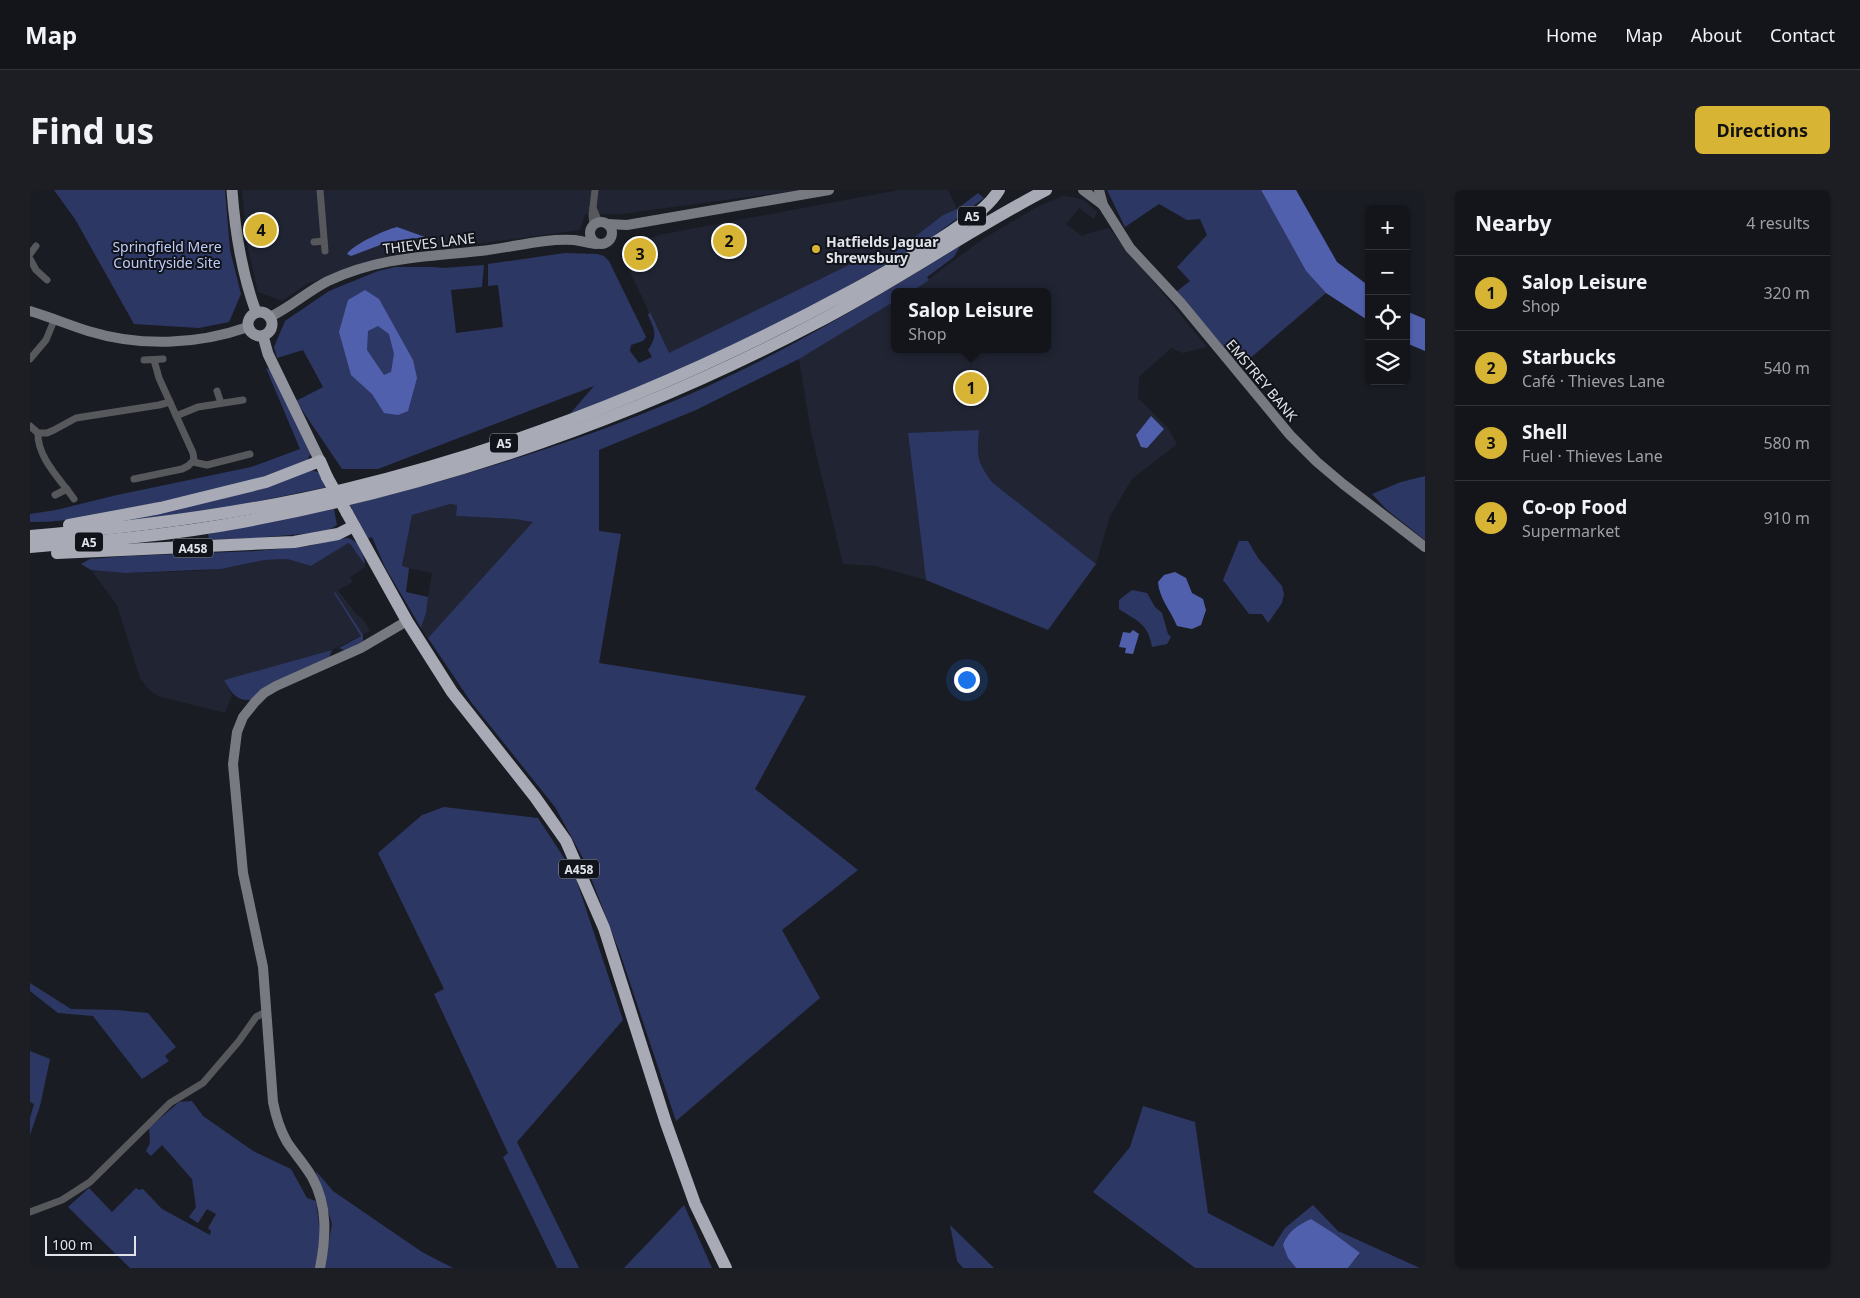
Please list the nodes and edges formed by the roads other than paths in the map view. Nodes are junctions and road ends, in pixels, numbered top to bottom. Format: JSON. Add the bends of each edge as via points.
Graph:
{"nodes":[{"id":1,"x":232,"y":190,"type":"edge"},
{"id":2,"x":320,"y":190,"type":"edge"},
{"id":3,"x":595,"y":190,"type":"edge"},
{"id":4,"x":829,"y":190,"type":"edge"},
{"id":5,"x":1000,"y":190,"type":"edge"},
{"id":6,"x":1046,"y":190,"type":"edge"},
{"id":7,"x":1083,"y":190,"type":"edge"},
{"id":8,"x":1099,"y":190,"type":"edge"},
{"id":9,"x":1103,"y":205,"type":"junction"},
{"id":10,"x":627,"y":225,"type":"junction"},
{"id":11,"x":597,"y":226,"type":"junction"},
{"id":12,"x":612,"y":236,"type":"junction"},
{"id":13,"x":574,"y":240,"type":"junction"},
{"id":14,"x":324,"y":241,"type":"junction"},
{"id":15,"x":314,"y":242,"type":"dead end"},
{"id":16,"x":596,"y":244,"type":"junction"},
{"id":17,"x":325,"y":251,"type":"dead end"},
{"id":18,"x":32,"y":253,"type":"edge"},
{"id":19,"x":43,"y":279,"type":"dead end"},
{"id":20,"x":30,"y":310,"type":"edge"},
{"id":21,"x":256,"y":312,"type":"junction"},
{"id":22,"x":270,"y":317,"type":"junction"},
{"id":23,"x":55,"y":318,"type":"junction"},
{"id":24,"x":248,"y":327,"type":"junction"},
{"id":25,"x":263,"y":336,"type":"junction"},
{"id":26,"x":30,"y":359,"type":"edge"},
{"id":27,"x":163,"y":359,"type":"dead end"},
{"id":28,"x":144,"y":360,"type":"dead end"},
{"id":29,"x":154,"y":360,"type":"junction"},
{"id":30,"x":217,"y":391,"type":"dead end"},
{"id":31,"x":243,"y":400,"type":"dead end"},
{"id":32,"x":170,"y":402,"type":"junction"},
{"id":33,"x":221,"y":403,"type":"junction"},
{"id":34,"x":176,"y":416,"type":"junction"},
{"id":35,"x":30,"y":426,"type":"edge"},
{"id":36,"x":38,"y":433,"type":"junction"},
{"id":37,"x":250,"y":454,"type":"dead end"},
{"id":38,"x":320,"y":461,"type":"junction"},
{"id":39,"x":193,"y":462,"type":"junction"},
{"id":40,"x":137,"y":476,"type":"dead end"},
{"id":41,"x":67,"y":489,"type":"junction"},
{"id":42,"x":55,"y":495,"type":"dead end"},
{"id":43,"x":74,"y":499,"type":"dead end"},
{"id":44,"x":354,"y":526,"type":"junction"},
{"id":45,"x":30,"y":535,"type":"edge"},
{"id":46,"x":30,"y":547,"type":"edge"},
{"id":47,"x":1425,"y":547,"type":"edge"},
{"id":48,"x":30,"y":553,"type":"edge"},
{"id":49,"x":407,"y":621,"type":"junction"},
{"id":50,"x":266,"y":1012,"type":"junction"},
{"id":51,"x":30,"y":1212,"type":"edge"},
{"id":52,"x":320,"y":1268,"type":"edge"},
{"id":53,"x":726,"y":1268,"type":"edge"}],
"edges":[{"from":1,"to":21,"type":"main road","via":[[246,280]]},
{"from":2,"to":14,"type":"street"},
{"from":3,"to":11,"type":"street","via":[[592,216]]},
{"from":4,"to":10,"type":"main road"},
{"from":5,"to":45,"type":"highway","number":"A5","via":[[993,201],[941,238],[804,317],[656,387],[532,434],[346,489],[176,520]]},
{"from":6,"to":46,"type":"highway","number":"A5","via":[[814,325],[660,397],[583,428],[459,470],[293,511],[148,536]]},
{"from":7,"to":9,"type":"main road","name":"EMSTREY BANK"},
{"from":8,"to":9,"type":"main road","name":"EMSTREY BANK"},
{"from":9,"to":47,"type":"main road","name":"EMSTREY BANK","via":[[1130,248],[1181,303],[1290,434],[1343,484]]},
{"from":10,"to":11,"type":"main road"},
{"from":10,"to":12,"type":"main road"},
{"from":11,"to":12,"type":"main road","via":[[612,229]]},
{"from":11,"to":13,"type":"main road"},
{"from":11,"to":16,"type":"main road","via":[[592,241]]},
{"from":12,"to":16,"type":"main road","via":[[606,244]]},
{"from":13,"to":16,"type":"main road"},
{"from":13,"to":22,"type":"main road","name":"THIEVES LANE","via":[[375,264],[326,282]]},
{"from":14,"to":15,"type":"street"},
{"from":14,"to":17,"type":"street"},
{"from":18,"to":19,"type":"street","via":[[36,270]]},
{"from":20,"to":23,"type":"main road"},
{"from":21,"to":22,"type":"main road","via":[[264,312]]},
{"from":21,"to":24,"type":"main road","via":[[250,316]]},
{"from":22,"to":25,"type":"main road","via":[[271,328]]},
{"from":23,"to":24,"type":"main road","via":[[106,335],[153,342],[206,338]]},
{"from":23,"to":26,"type":"street","via":[[46,340]]},
{"from":24,"to":25,"type":"main road","via":[[255,335]]},
{"from":25,"to":38,"type":"main road","number":"A458","via":[[268,354]]},
{"from":27,"to":29,"type":"street"},
{"from":28,"to":29,"type":"street"},
{"from":29,"to":32,"type":"street"},
{"from":30,"to":33,"type":"street"},
{"from":31,"to":33,"type":"street"},
{"from":32,"to":34,"type":"street"},
{"from":32,"to":36,"type":"street","via":[[76,418],[54,430]]},
{"from":33,"to":34,"type":"street","via":[[198,407]]},
{"from":34,"to":39,"type":"street","via":[[193,453]]},
{"from":35,"to":36,"type":"street"},
{"from":36,"to":41,"type":"street","via":[[38,446]]},
{"from":37,"to":39,"type":"street","via":[[207,465]]},
{"from":38,"to":44,"type":"highway","number":"A458","bridge":true},
{"from":38,"to":45,"type":"highway","via":[[266,482],[160,508],[42,528]]},
{"from":39,"to":40,"type":"street","via":[[182,469]]},
{"from":41,"to":42,"type":"street"},
{"from":41,"to":43,"type":"street"},
{"from":44,"to":48,"type":"highway","number":"A458","via":[[338,534],[294,542]]},
{"from":44,"to":49,"type":"highway","number":"A458"},
{"from":49,"to":50,"type":"main road","via":[[361,648],[264,693],[246,711],[237,732],[233,764],[242,873],[263,967]]},
{"from":49,"to":53,"type":"highway","number":"A458","via":[[452,692],[566,841],[604,928],[695,1204]]},
{"from":50,"to":51,"type":"street","via":[[256,1017],[240,1041],[203,1083],[170,1103],[90,1182],[62,1200]]},
{"from":50,"to":52,"type":"main road","via":[[277,1122],[311,1175],[324,1210],[325,1234]]}]}
